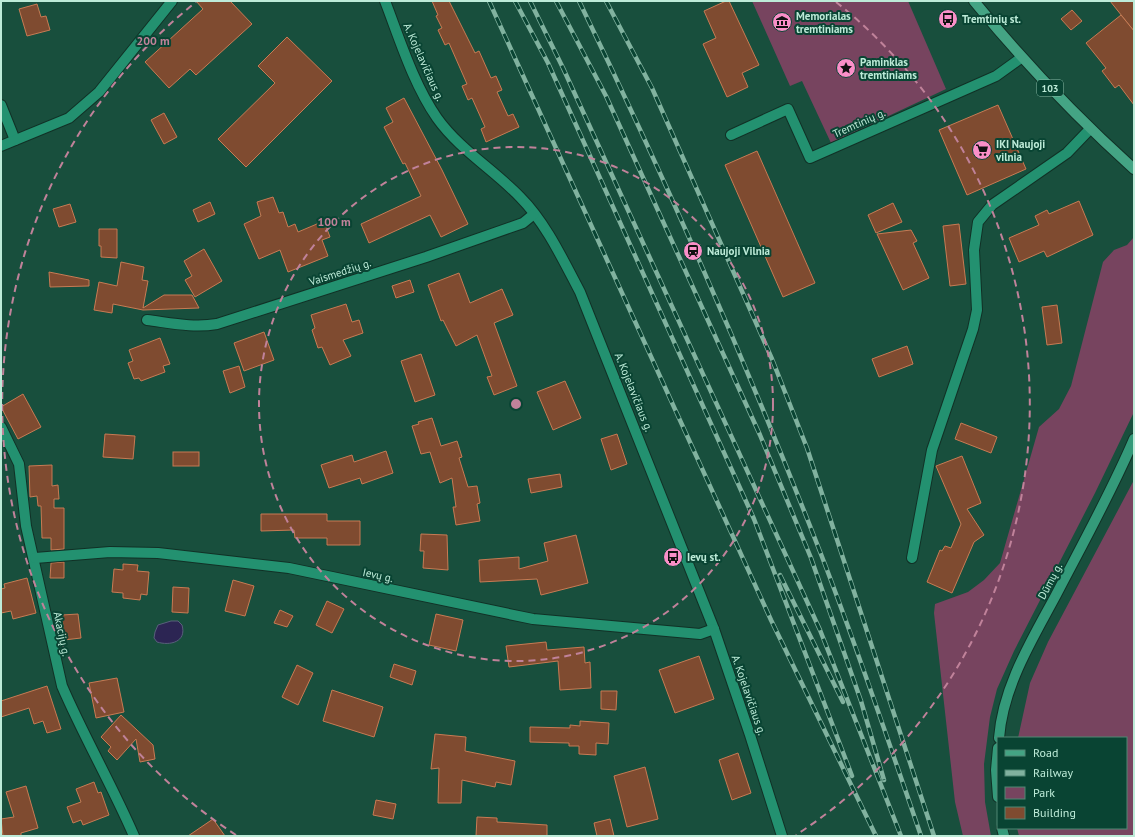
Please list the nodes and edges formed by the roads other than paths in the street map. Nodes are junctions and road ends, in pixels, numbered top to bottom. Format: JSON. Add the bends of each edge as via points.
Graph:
{"nodes":[{"id":1,"x":172,"y":1,"type":"edge"},
{"id":2,"x":385,"y":1,"type":"edge"},
{"id":3,"x":974,"y":1,"type":"edge"},
{"id":4,"x":1021,"y":58,"type":"junction"},
{"id":5,"x":1,"y":105,"type":"edge"},
{"id":6,"x":1090,"y":129,"type":"junction"},
{"id":7,"x":732,"y":135,"type":"dead end"},
{"id":8,"x":16,"y":140,"type":"junction"},
{"id":9,"x":1,"y":146,"type":"edge"},
{"id":10,"x":1134,"y":169,"type":"edge"},
{"id":11,"x":534,"y":214,"type":"junction"},
{"id":12,"x":147,"y":320,"type":"dead end"},
{"id":13,"x":1,"y":427,"type":"edge"},
{"id":14,"x":1134,"y":439,"type":"edge"},
{"id":15,"x":35,"y":558,"type":"junction"},
{"id":16,"x":912,"y":558,"type":"dead end"},
{"id":17,"x":714,"y":629,"type":"junction"},
{"id":18,"x":999,"y":737,"type":"edge"},
{"id":19,"x":997,"y":759,"type":"edge"},
{"id":20,"x":997,"y":784,"type":"edge"},
{"id":21,"x":134,"y":836,"type":"edge"},
{"id":22,"x":782,"y":836,"type":"edge"}],
"edges":[{"from":1,"to":8,"type":"street","via":[[99,92],[69,118]]},
{"from":2,"to":11,"type":"street","name":"A. Kojelavičiaus g.","via":[[410,64],[437,118],[462,146],[521,198]]},
{"from":3,"to":4,"type":"main road","number":"103"},
{"from":4,"to":6,"type":"main road","number":"103"},
{"from":4,"to":7,"type":"street","name":"Tremtinių g.","via":[[996,76],[810,158],[788,109]]},
{"from":5,"to":8,"type":"street"},
{"from":6,"to":10,"type":"main road","number":"103"},
{"from":6,"to":16,"type":"street","via":[[1067,153],[992,205],[978,222],[974,250],[977,310],[932,450]]},
{"from":8,"to":9,"type":"street"},
{"from":11,"to":12,"type":"street","name":"Vaismedžių g.","via":[[522,223],[426,257],[217,324],[189,326]]},
{"from":11,"to":17,"type":"street","name":"A. Kojelavičiaus g.","via":[[559,252],[580,292]]},
{"from":13,"to":15,"type":"street","name":"Akacijų g.","via":[[19,464],[26,526]]},
{"from":14,"to":18,"type":"main road","name":"Dūmų g.","via":[[1115,484],[1021,661],[1006,704]]},
{"from":15,"to":17,"type":"street","name":"Ievų g.","via":[[110,552],[158,553],[289,568],[533,619],[700,634]]},
{"from":15,"to":21,"type":"street","name":"Akacijų g.","via":[[62,686]]},
{"from":17,"to":22,"type":"street","name":"A. Kojelavičiaus g."},
{"from":19,"to":20,"type":"main road"}]}
